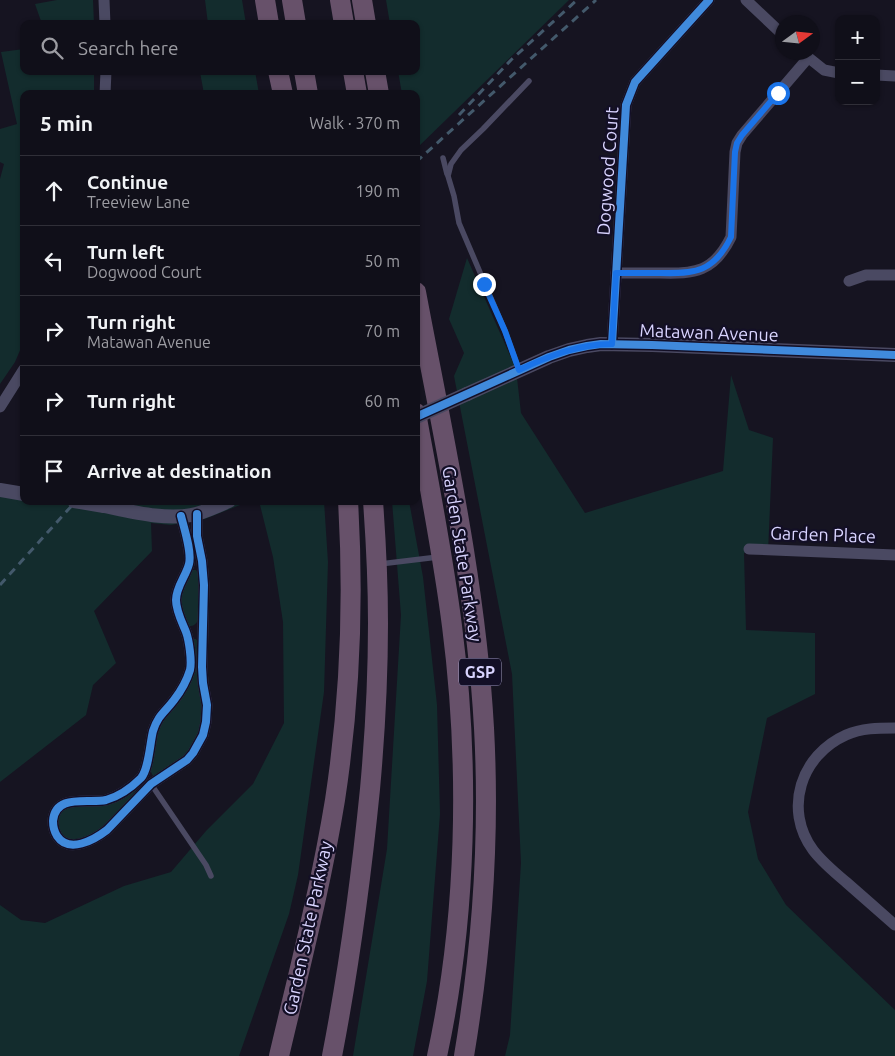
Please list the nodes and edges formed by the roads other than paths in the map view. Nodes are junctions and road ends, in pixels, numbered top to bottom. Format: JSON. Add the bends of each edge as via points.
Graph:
{"nodes":[{"id":1,"x":104,"y":0,"type":"edge"},
{"id":2,"x":265,"y":0,"type":"edge"},
{"id":3,"x":292,"y":0,"type":"edge"},
{"id":4,"x":340,"y":0,"type":"edge"},
{"id":5,"x":362,"y":0,"type":"edge"},
{"id":6,"x":709,"y":0,"type":"edge"},
{"id":7,"x":746,"y":0,"type":"edge"},
{"id":8,"x":105,"y":20,"type":"edge"},
{"id":9,"x":268,"y":20,"type":"edge"},
{"id":10,"x":295,"y":20,"type":"edge"},
{"id":11,"x":343,"y":20,"type":"edge"},
{"id":12,"x":365,"y":20,"type":"edge"},
{"id":13,"x":775,"y":27,"type":"edge"},
{"id":14,"x":802,"y":60,"type":"edge"},
{"id":15,"x":812,"y":60,"type":"edge"},
{"id":16,"x":835,"y":72,"type":"edge"},
{"id":17,"x":106,"y":75,"type":"edge"},
{"id":18,"x":279,"y":75,"type":"edge"},
{"id":19,"x":305,"y":75,"type":"edge"},
{"id":20,"x":354,"y":75,"type":"edge"},
{"id":21,"x":376,"y":75,"type":"edge"},
{"id":22,"x":880,"y":75,"type":"edge"},
{"id":23,"x":895,"y":76,"type":"edge"},
{"id":24,"x":529,"y":81,"type":"dead end"},
{"id":25,"x":105,"y":90,"type":"edge"},
{"id":26,"x":282,"y":90,"type":"edge"},
{"id":27,"x":307,"y":90,"type":"edge"},
{"id":28,"x":356,"y":90,"type":"edge"},
{"id":29,"x":378,"y":90,"type":"edge"},
{"id":30,"x":443,"y":158,"type":"dead end"},
{"id":31,"x":448,"y":176,"type":"junction"},
{"id":32,"x":616,"y":273,"type":"junction"},
{"id":33,"x":895,"y":275,"type":"edge"},
{"id":34,"x":850,"y":281,"type":"dead end"},
{"id":35,"x":420,"y":314,"type":"edge"},
{"id":36,"x":612,"y":344,"type":"junction"},
{"id":37,"x":895,"y":355,"type":"edge"},
{"id":38,"x":519,"y":370,"type":"junction"},
{"id":39,"x":20,"y":375,"type":"edge"},
{"id":40,"x":0,"y":407,"type":"edge"},
{"id":41,"x":420,"y":413,"type":"edge"},
{"id":42,"x":420,"y":437,"type":"edge"},
{"id":43,"x":0,"y":490,"type":"edge"},
{"id":44,"x":20,"y":493,"type":"edge"},
{"id":45,"x":98,"y":505,"type":"edge"},
{"id":46,"x":219,"y":505,"type":"edge"},
{"id":47,"x":348,"y":505,"type":"edge"},
{"id":48,"x":373,"y":505,"type":"edge"},
{"id":49,"x":197,"y":514,"type":"junction"},
{"id":50,"x":181,"y":516,"type":"junction"},
{"id":51,"x":749,"y":549,"type":"dead end"},
{"id":52,"x":895,"y":555,"type":"edge"},
{"id":53,"x":442,"y":556,"type":"junction"},
{"id":54,"x":196,"y":562,"type":"junction"},
{"id":55,"x":376,"y":564,"type":"junction"},
{"id":56,"x":202,"y":631,"type":"junction"},
{"id":57,"x":187,"y":635,"type":"junction"},
{"id":58,"x":895,"y":728,"type":"edge"},
{"id":59,"x":147,"y":780,"type":"junction"},
{"id":60,"x":211,"y":876,"type":"dead end"},
{"id":61,"x":895,"y":925,"type":"edge"},
{"id":62,"x":280,"y":1056,"type":"edge"},
{"id":63,"x":332,"y":1056,"type":"edge"},
{"id":64,"x":437,"y":1056,"type":"edge"},
{"id":65,"x":464,"y":1056,"type":"edge"}],
"edges":[{"from":1,"to":8,"type":"street"},
{"from":2,"to":9,"type":"highway"},
{"from":3,"to":10,"type":"highway"},
{"from":4,"to":11,"type":"highway"},
{"from":5,"to":12,"type":"highway"},
{"from":6,"to":32,"type":"street","name":"Dogwood Court","via":[[635,82],[626,105]]},
{"from":7,"to":13,"type":"street"},
{"from":14,"to":32,"type":"street","via":[[737,143],[731,237],[727,246],[710,264],[697,271],[684,274]]},
{"from":15,"to":16,"type":"street","via":[[824,70]]},
{"from":17,"to":25,"type":"street"},
{"from":18,"to":26,"type":"highway"},
{"from":19,"to":27,"type":"highway"},
{"from":20,"to":28,"type":"highway"},
{"from":21,"to":29,"type":"highway"},
{"from":22,"to":23,"type":"street"},
{"from":24,"to":31,"type":"lane","via":[[461,150],[451,164]]},
{"from":30,"to":31,"type":"lane"},
{"from":31,"to":38,"type":"lane","via":[[459,223]]},
{"from":32,"to":36,"type":"street","name":"Dogwood Court"},
{"from":33,"to":34,"type":"street","via":[[866,275]]},
{"from":35,"to":65,"type":"highway","name":"Garden State Parkway","number":"GSP","via":[[463,545],[484,728],[486,802],[482,912]]},
{"from":36,"to":37,"type":"street","name":"Matawan Avenue"},
{"from":36,"to":38,"type":"street","name":"Matawan Avenue","via":[[569,350]]},
{"from":38,"to":41,"type":"street","name":"Matawan Avenue","bridge":true},
{"from":39,"to":40,"type":"street"},
{"from":42,"to":53,"type":"highway","name":"Garden State Parkway","number":"GSP"},
{"from":43,"to":44,"type":"street"},
{"from":45,"to":50,"type":"street","bridge":true,"via":[[145,514]]},
{"from":46,"to":49,"type":"street"},
{"from":47,"to":62,"type":"highway","name":"Garden State Parkway","via":[[351,620],[340,766],[321,873]]},
{"from":48,"to":55,"type":"highway"},
{"from":49,"to":50,"type":"street"},
{"from":49,"to":54,"type":"street"},
{"from":50,"to":54,"type":"street"},
{"from":51,"to":52,"type":"street","name":"Garden Place"},
{"from":53,"to":55,"type":"lane"},
{"from":53,"to":64,"type":"highway","name":"Garden State Parkway","number":"GSP","via":[[459,694],[462,817],[456,931]]},
{"from":54,"to":56,"type":"street","via":[[204,585]]},
{"from":54,"to":57,"type":"street","via":[[177,591],[177,611]]},
{"from":55,"to":63,"type":"highway","via":[[378,625],[374,743],[360,879]]},
{"from":56,"to":57,"type":"street"},
{"from":56,"to":59,"type":"street","via":[[202,675],[207,704],[203,734],[187,760]]},
{"from":57,"to":59,"type":"street","via":[[188,674],[175,699],[157,720]]},
{"from":58,"to":61,"type":"street","via":[[858,731],[823,749],[808,768],[798,802],[801,827],[812,849]]},
{"from":59,"to":59,"type":"street","via":[[120,796],[73,801],[61,806],[56,811],[53,824],[58,838],[78,845],[100,836]]},
{"from":59,"to":60,"type":"lane"}]}
